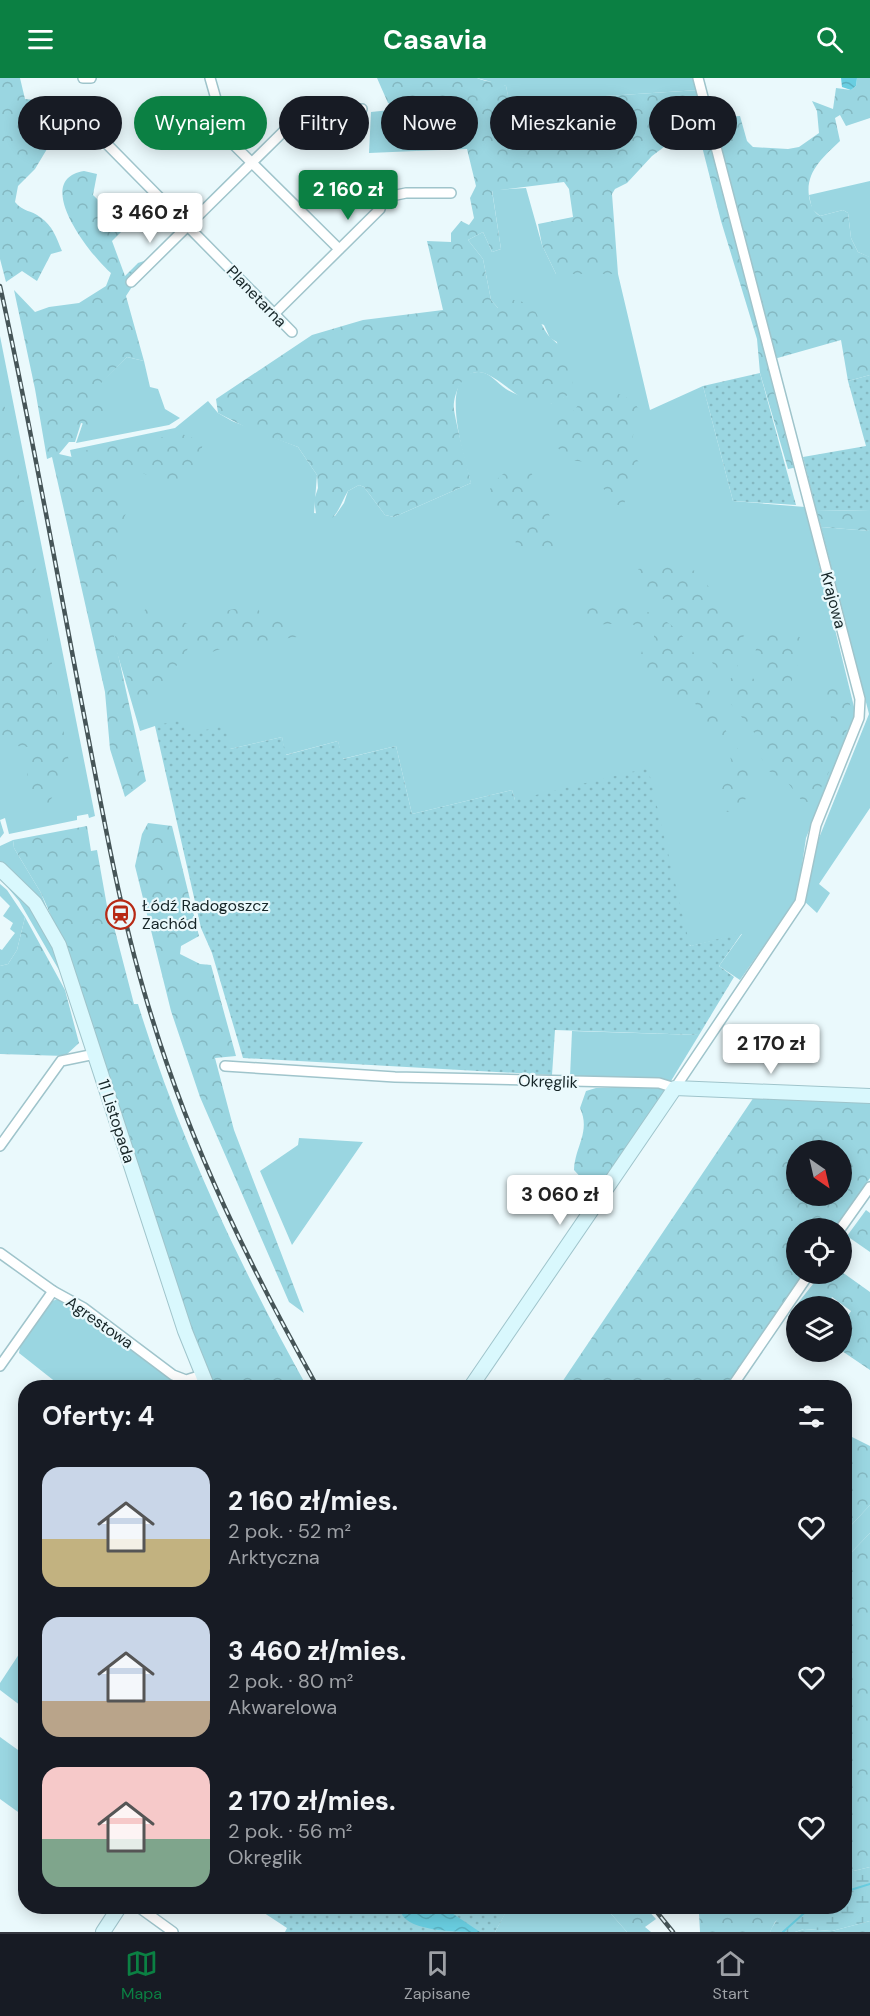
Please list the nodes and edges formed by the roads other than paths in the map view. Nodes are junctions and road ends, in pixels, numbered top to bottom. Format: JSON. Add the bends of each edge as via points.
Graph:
{"nodes":[{"id":1,"x":83,"y":78,"type":"edge"},
{"id":2,"x":91,"y":78,"type":"edge"},
{"id":3,"x":210,"y":78,"type":"edge"},
{"id":4,"x":698,"y":78,"type":"edge"},
{"id":5,"x":279,"y":134,"type":"edge"},
{"id":6,"x":113,"y":150,"type":"edge"},
{"id":7,"x":252,"y":163,"type":"junction"},
{"id":8,"x":452,"y":193,"type":"dead end"},
{"id":9,"x":188,"y":225,"type":"junction"},
{"id":10,"x":339,"y":249,"type":"junction"},
{"id":11,"x":131,"y":282,"type":"dead end"},
{"id":12,"x":275,"y":313,"type":"junction"},
{"id":13,"x":292,"y":332,"type":"dead end"},
{"id":14,"x":0,"y":869,"type":"edge"},
{"id":15,"x":95,"y":1054,"type":"junction"},
{"id":16,"x":225,"y":1066,"type":"dead end"},
{"id":17,"x":675,"y":1088,"type":"junction"},
{"id":18,"x":870,"y":1096,"type":"edge"},
{"id":19,"x":0,"y":1146,"type":"edge"},
{"id":20,"x":870,"y":1188,"type":"edge"},
{"id":21,"x":848,"y":1218,"type":"edge"},
{"id":22,"x":0,"y":1253,"type":"edge"},
{"id":23,"x":802,"y":1284,"type":"edge"},
{"id":24,"x":53,"y":1291,"type":"junction"},
{"id":25,"x":0,"y":1366,"type":"edge"},
{"id":26,"x":186,"y":1380,"type":"edge"},
{"id":27,"x":205,"y":1380,"type":"edge"},
{"id":28,"x":475,"y":1380,"type":"edge"},
{"id":29,"x":737,"y":1380,"type":"edge"},
{"id":30,"x":115,"y":1914,"type":"edge"},
{"id":31,"x":147,"y":1914,"type":"edge"},
{"id":32,"x":103,"y":1932,"type":"edge"},
{"id":33,"x":172,"y":1932,"type":"edge"}],
"edges":[{"from":1,"to":2,"type":"street"},
{"from":3,"to":7,"type":"street","via":[[227,135]]},
{"from":4,"to":17,"type":"street","name":"Krajowa","via":[[861,707],[816,825],[800,902]]},
{"from":5,"to":7,"type":"street"},
{"from":6,"to":9,"type":"street","name":"Planetarna"},
{"from":7,"to":9,"type":"street"},
{"from":7,"to":10,"type":"street"},
{"from":8,"to":10,"type":"street","via":[[406,193],[382,198],[380,209]]},
{"from":9,"to":11,"type":"street"},
{"from":9,"to":12,"type":"street","name":"Planetarna"},
{"from":10,"to":12,"type":"street"},
{"from":12,"to":13,"type":"street","name":"Planetarna"},
{"from":14,"to":15,"type":"street","name":"11 Listopada","via":[[32,899],[53,932]]},
{"from":15,"to":19,"type":"street","via":[[60,1062]]},
{"from":15,"to":27,"type":"street","name":"11 Listopada"},
{"from":16,"to":17,"type":"street","name":"Okręglik","via":[[394,1077],[659,1083]]},
{"from":17,"to":18,"type":"street","name":"Okręglik"},
{"from":17,"to":28,"type":"street"},
{"from":20,"to":21,"type":"street"},
{"from":22,"to":24,"type":"street","name":"Agrestowa"},
{"from":23,"to":29,"type":"street"},
{"from":24,"to":25,"type":"street"},
{"from":24,"to":26,"type":"street","name":"Agrestowa","via":[[84,1308],[173,1375]]},
{"from":30,"to":32,"type":"street"},
{"from":31,"to":33,"type":"street"}]}
